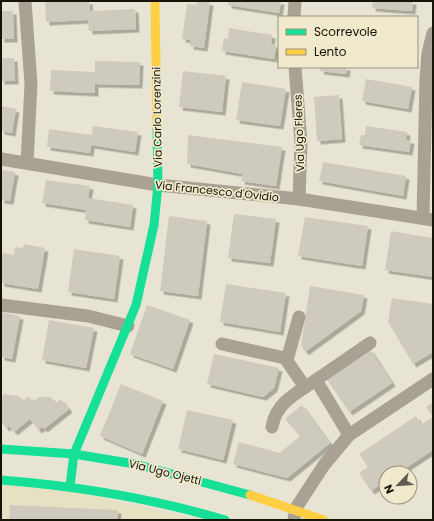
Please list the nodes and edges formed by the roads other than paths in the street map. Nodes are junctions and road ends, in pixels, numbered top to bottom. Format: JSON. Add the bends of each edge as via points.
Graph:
{"nodes":[{"id":1,"x":25,"y":1,"type":"edge"},
{"id":2,"x":155,"y":1,"type":"edge"},
{"id":3,"x":296,"y":1,"type":"edge"},
{"id":4,"x":294,"y":16,"type":"edge"},
{"id":5,"x":433,"y":33,"type":"edge"},
{"id":6,"x":295,"y":68,"type":"edge"},
{"id":7,"x":1,"y":159,"type":"edge"},
{"id":8,"x":27,"y":163,"type":"junction"},
{"id":9,"x":158,"y":185,"type":"junction"},
{"id":10,"x":299,"y":199,"type":"junction"},
{"id":11,"x":428,"y":219,"type":"edge"},
{"id":12,"x":1,"y":305,"type":"edge"},
{"id":13,"x":299,"y":317,"type":"dead end"},
{"id":14,"x":128,"y":326,"type":"junction"},
{"id":15,"x":370,"y":343,"type":"dead end"},
{"id":16,"x":222,"y":344,"type":"dead end"},
{"id":17,"x":287,"y":360,"type":"junction"},
{"id":18,"x":433,"y":379,"type":"edge"},
{"id":19,"x":310,"y":383,"type":"junction"},
{"id":20,"x":272,"y":427,"type":"dead end"},
{"id":21,"x":349,"y":435,"type":"junction"},
{"id":22,"x":1,"y":450,"type":"edge"},
{"id":23,"x":74,"y":454,"type":"junction"},
{"id":24,"x":1,"y":480,"type":"edge"},
{"id":25,"x":70,"y":486,"type":"junction"},
{"id":26,"x":295,"y":514,"type":"edge"},
{"id":27,"x":225,"y":520,"type":"edge"},
{"id":28,"x":324,"y":520,"type":"edge"}],
"edges":[{"from":1,"to":8,"type":"street","via":[[31,84]]},
{"from":2,"to":9,"type":"main road","name":"Via Carlo Lorenzini"},
{"from":3,"to":4,"type":"street"},
{"from":5,"to":11,"type":"street","via":[[426,79]]},
{"from":6,"to":10,"type":"street","name":"Via Ugo Fleres","via":[[300,132]]},
{"from":7,"to":8,"type":"street","name":"Via Francesco d'Ovidio"},
{"from":8,"to":9,"type":"street","name":"Via Francesco d'Ovidio"},
{"from":9,"to":10,"type":"street","name":"Via Francesco d'Ovidio"},
{"from":9,"to":14,"type":"main road","name":"Via Carlo Lorenzini","via":[[148,256]]},
{"from":10,"to":11,"type":"street","name":"Via Francesco d'Ovidio"},
{"from":12,"to":14,"type":"street","via":[[88,316]]},
{"from":13,"to":17,"type":"street"},
{"from":14,"to":23,"type":"main road","name":"Via Carlo Lorenzini"},
{"from":15,"to":19,"type":"street"},
{"from":16,"to":17,"type":"street"},
{"from":17,"to":19,"type":"street"},
{"from":18,"to":21,"type":"street"},
{"from":19,"to":20,"type":"street","via":[[281,405]]},
{"from":19,"to":21,"type":"street"},
{"from":21,"to":26,"type":"street","via":[[324,465]]},
{"from":22,"to":23,"type":"main road","name":"Via Ugo Ojetti"},
{"from":23,"to":25,"type":"main road","name":"Via Carlo Lorenzini"},
{"from":23,"to":26,"type":"main road","name":"Via Ugo Ojetti","via":[[161,469]]},
{"from":24,"to":25,"type":"main road"},
{"from":25,"to":27,"type":"main road","via":[[142,498]]},
{"from":26,"to":28,"type":"main road","name":"Via Ugo Ojetti"}]}
